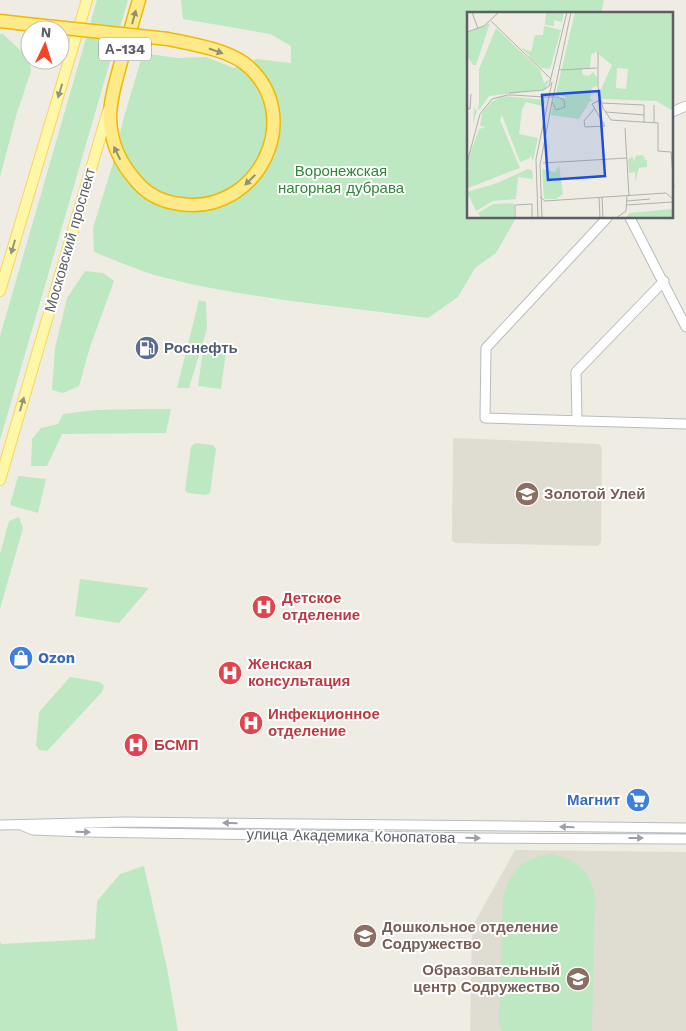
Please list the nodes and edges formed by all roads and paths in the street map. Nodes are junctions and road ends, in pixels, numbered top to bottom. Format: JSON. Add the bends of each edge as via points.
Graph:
{"nodes":[{"id":1,"x":87,"y":0,"type":"edge"},
{"id":2,"x":138,"y":0,"type":"edge"},
{"id":3,"x":83,"y":5,"type":"edge"},
{"id":4,"x":0,"y":21,"type":"edge"},
{"id":5,"x":112,"y":98,"type":"junction"},
{"id":6,"x":686,"y":106,"type":"edge"},
{"id":7,"x":674,"y":111,"type":"edge"},
{"id":8,"x":606,"y":219,"type":"edge"},
{"id":9,"x":631,"y":219,"type":"edge"},
{"id":10,"x":664,"y":281,"type":"junction"},
{"id":11,"x":0,"y":291,"type":"edge"},
{"id":12,"x":686,"y":327,"type":"edge"},
{"id":13,"x":578,"y":421,"type":"junction"},
{"id":14,"x":686,"y":424,"type":"edge"},
{"id":15,"x":0,"y":480,"type":"edge"},
{"id":16,"x":18,"y":824,"type":"junction"},
{"id":17,"x":0,"y":825,"type":"edge"},
{"id":18,"x":686,"y":828,"type":"edge"},
{"id":19,"x":686,"y":839,"type":"edge"}],
"edges":[{"from":1,"to":3,"type":"main road"},
{"from":5,"to":2,"type":"highway","name":"Московский проспект","number":"А-134","one_way":true},
{"from":3,"to":11,"type":"main road","one_way":true},
{"from":4,"to":5,"type":"highway","one_way":true,"bridge":true,"via":[[168,39],[193,44],[243,62],[260,80],[272,107],[273,122],[265,159],[250,181],[227,197],[200,205],[169,203],[155,198],[143,189],[118,155],[111,133]]},
{"from":15,"to":5,"type":"main road","name":"Московский проспект","one_way":true},
{"from":6,"to":7,"type":"street"},
{"from":8,"to":13,"type":"street","via":[[486,348],[484,418]]},
{"from":9,"to":10,"type":"street"},
{"from":10,"to":12,"type":"street"},
{"from":10,"to":13,"type":"street","via":[[576,372]]},
{"from":13,"to":14,"type":"street"},
{"from":16,"to":17,"type":"street","name":"улица Академика Конопатова"},
{"from":18,"to":16,"type":"street","name":"улица Академика Конопатова","one_way":true,"via":[[125,822]]},
{"from":16,"to":19,"type":"street","name":"улица Академика Конопатова","one_way":true,"via":[[33,830],[84,832]]}]}
